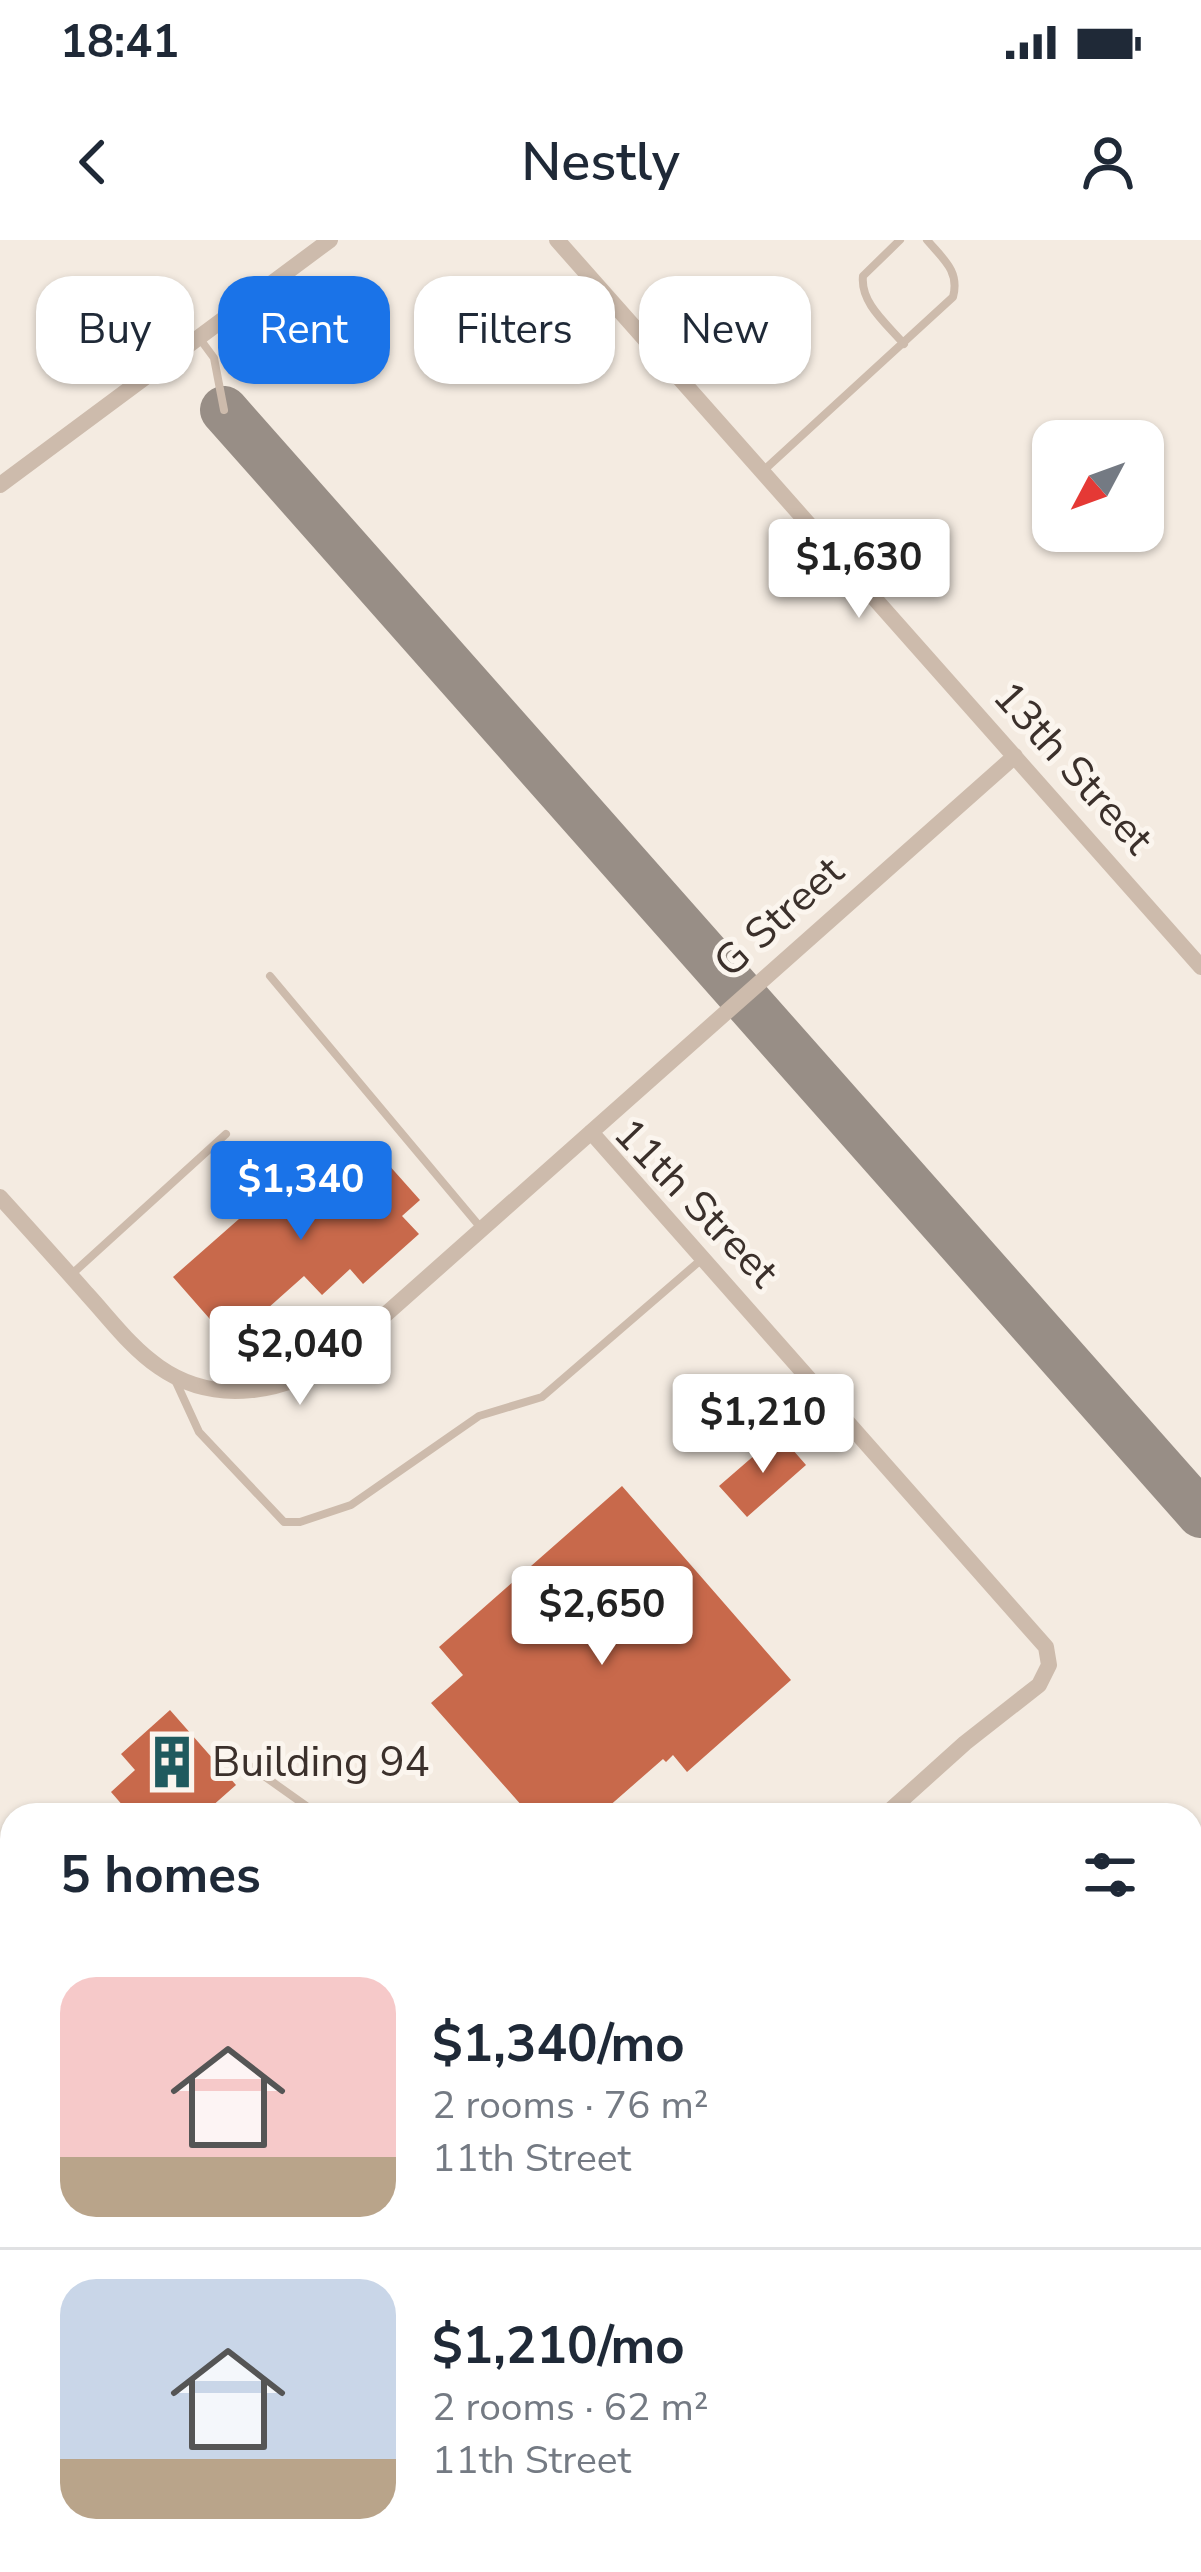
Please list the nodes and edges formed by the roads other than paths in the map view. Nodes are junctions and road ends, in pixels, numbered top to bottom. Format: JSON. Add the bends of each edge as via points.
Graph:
{"nodes":[{"id":1,"x":330,"y":240,"type":"edge"},
{"id":2,"x":557,"y":240,"type":"edge"},
{"id":3,"x":900,"y":240,"type":"edge"},
{"id":4,"x":927,"y":240,"type":"edge"},
{"id":5,"x":199,"y":337,"type":"junction"},
{"id":6,"x":904,"y":344,"type":"junction"},
{"id":7,"x":224,"y":410,"type":"dead end"},
{"id":8,"x":762,"y":472,"type":"junction"},
{"id":9,"x":0,"y":485,"type":"edge"},
{"id":10,"x":1015,"y":757,"type":"junction"},
{"id":11,"x":1201,"y":967,"type":"edge"},
{"id":12,"x":270,"y":976,"type":"dead end"},
{"id":13,"x":591,"y":1132,"type":"junction"},
{"id":14,"x":226,"y":1134,"type":"dead end"},
{"id":15,"x":0,"y":1197,"type":"edge"},
{"id":16,"x":482,"y":1229,"type":"junction"},
{"id":17,"x":703,"y":1258,"type":"junction"},
{"id":18,"x":70,"y":1275,"type":"junction"},
{"id":19,"x":174,"y":1376,"type":"junction"},
{"id":20,"x":233,"y":1754,"type":"dead end"},
{"id":21,"x":302,"y":1803,"type":"edge"},
{"id":22,"x":898,"y":1803,"type":"edge"}],
"edges":[{"from":1,"to":5,"type":"street"},
{"from":2,"to":8,"type":"street","name":"13th Street"},
{"from":3,"to":6,"type":"lane","via":[[863,276],[862,288]]},
{"from":4,"to":6,"type":"lane","via":[[956,283],[945,307]]},
{"from":5,"to":7,"type":"lane","via":[[214,358]]},
{"from":5,"to":9,"type":"street"},
{"from":6,"to":8,"type":"lane"},
{"from":8,"to":10,"type":"street","name":"13th Street"},
{"from":10,"to":11,"type":"street","name":"13th Street"},
{"from":10,"to":13,"type":"street","name":"G Street"},
{"from":12,"to":16,"type":"lane"},
{"from":13,"to":16,"type":"street","name":"11th Street"},
{"from":13,"to":17,"type":"street","name":"11th Street"},
{"from":14,"to":18,"type":"lane"},
{"from":15,"to":18,"type":"street","name":"11th Street"},
{"from":16,"to":19,"type":"street","name":"11th Street","via":[[310,1374],[250,1391]]},
{"from":17,"to":19,"type":"lane","via":[[542,1397],[479,1416],[351,1505],[301,1522],[284,1522],[200,1432]]},
{"from":17,"to":22,"type":"street","name":"11th Street","via":[[1049,1656],[1039,1685]]},
{"from":18,"to":19,"type":"street","name":"11th Street","via":[[143,1355]]},
{"from":20,"to":21,"type":"lane"}]}
